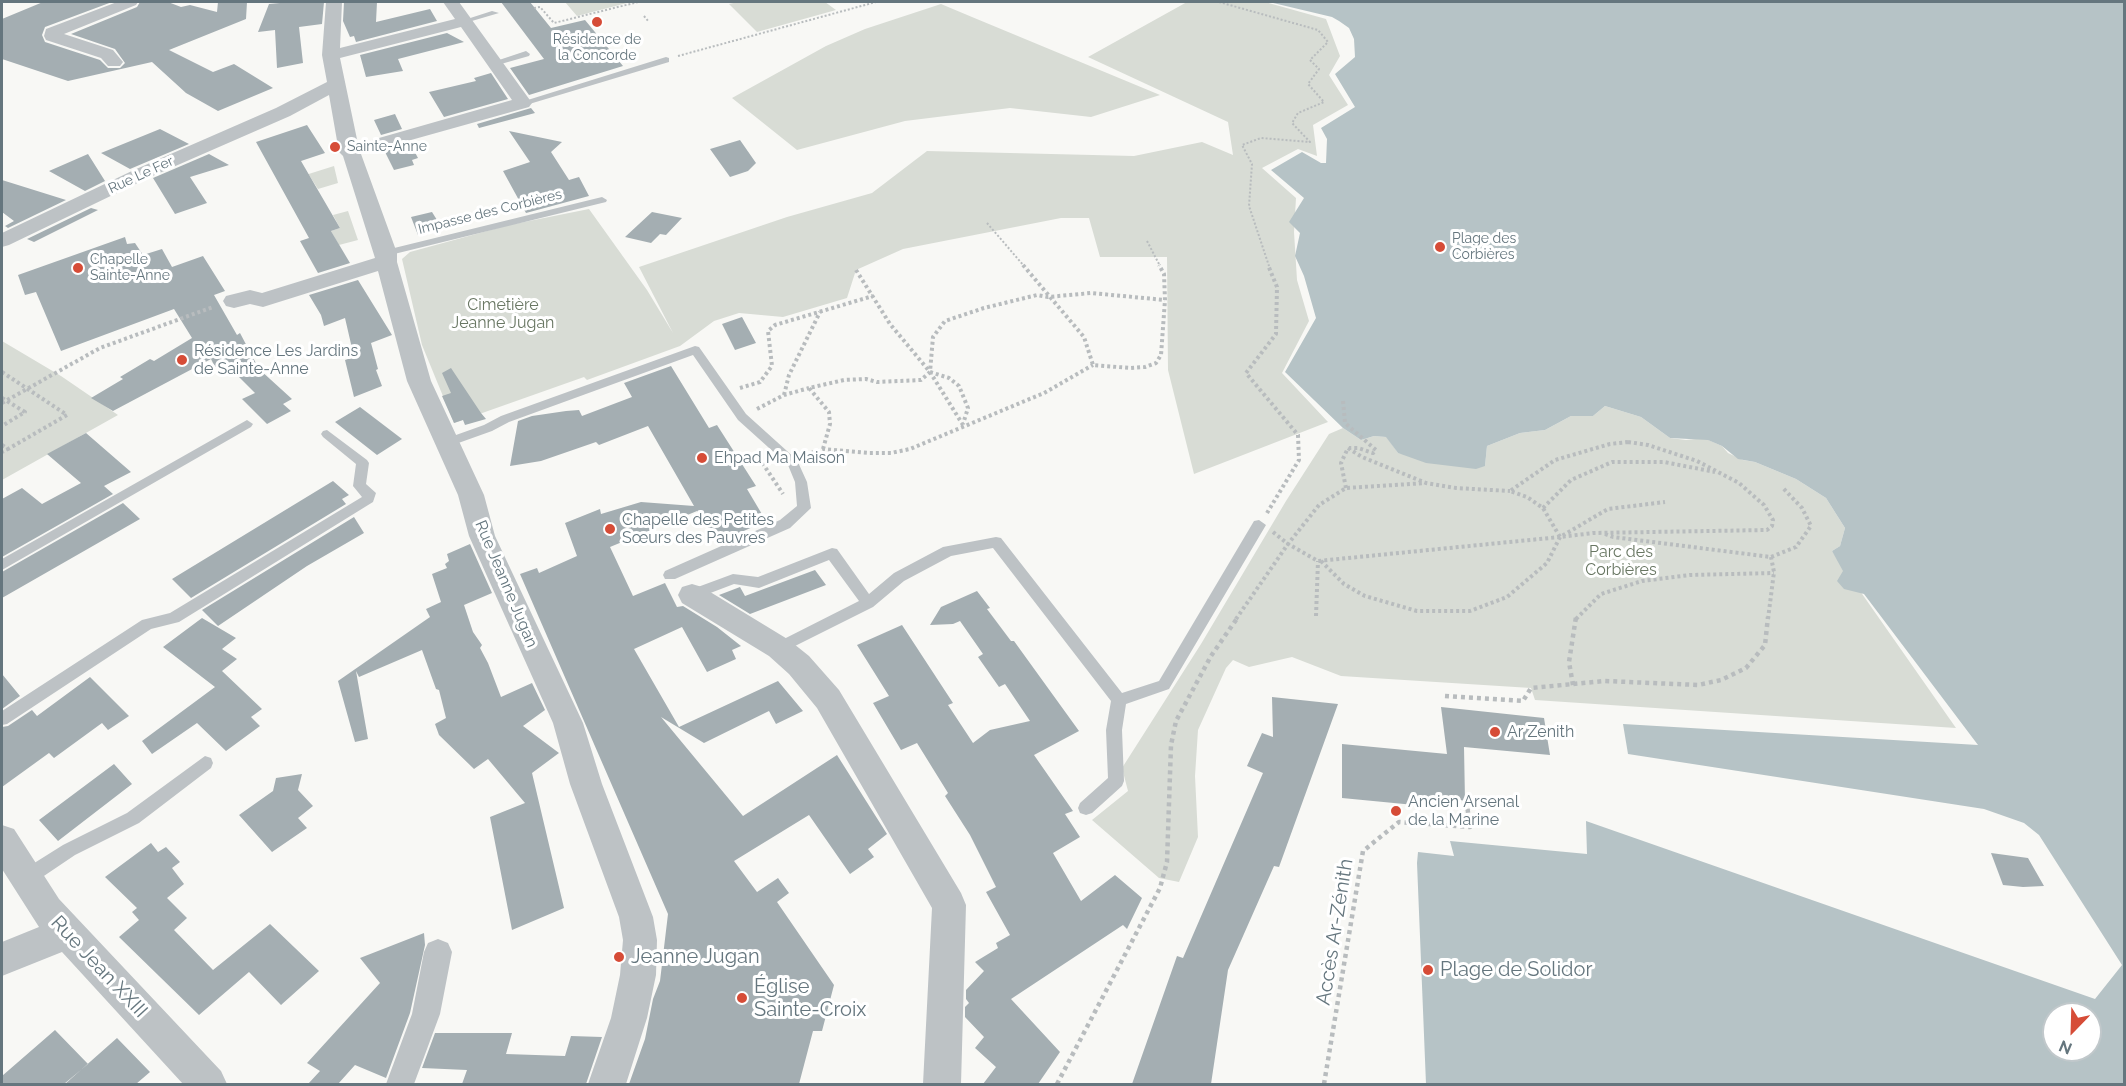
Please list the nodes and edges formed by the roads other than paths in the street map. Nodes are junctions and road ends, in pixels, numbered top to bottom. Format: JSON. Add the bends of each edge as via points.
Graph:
{"nodes":[{"id":1,"x":130,"y":2,"type":"edge"},
{"id":2,"x":334,"y":2,"type":"edge"},
{"id":3,"x":451,"y":2,"type":"edge"},
{"id":4,"x":495,"y":13,"type":"dead end"},
{"id":5,"x":465,"y":21,"type":"junction"},
{"id":6,"x":526,"y":54,"type":"dead end"},
{"id":7,"x":331,"y":55,"type":"junction"},
{"id":8,"x":666,"y":60,"type":"road end"},
{"id":9,"x":114,"y":62,"type":"dead end"},
{"id":10,"x":494,"y":63,"type":"junction"},
{"id":11,"x":335,"y":85,"type":"junction"},
{"id":12,"x":523,"y":103,"type":"junction"},
{"id":13,"x":340,"y":108,"type":"junction"},
{"id":14,"x":283,"y":112,"type":"junction"},
{"id":15,"x":349,"y":152,"type":"junction"},
{"id":16,"x":602,"y":200,"type":"dead end"},
{"id":17,"x":2,"y":241,"type":"edge"},
{"id":18,"x":386,"y":258,"type":"junction"},
{"id":19,"x":234,"y":301,"type":"road end"},
{"id":20,"x":247,"y":424,"type":"dead end"},
{"id":21,"x":327,"y":434,"type":"dead end"},
{"id":22,"x":446,"y":443,"type":"junction"},
{"id":23,"x":1259,"y":525,"type":"road end"},
{"id":24,"x":2,"y":565,"type":"edge"},
{"id":25,"x":681,"y":585,"type":"junction"},
{"id":26,"x":868,"y":603,"type":"junction"},
{"id":27,"x":779,"y":648,"type":"junction"},
{"id":28,"x":1119,"y":700,"type":"junction"},
{"id":29,"x":2,"y":719,"type":"edge"},
{"id":30,"x":205,"y":763,"type":"dead end"},
{"id":31,"x":1086,"y":808,"type":"dead end"},
{"id":32,"x":2,"y":840,"type":"edge"},
{"id":33,"x":26,"y":878,"type":"junction"},
{"id":34,"x":66,"y":933,"type":"junction"},
{"id":35,"x":438,"y":952,"type":"dead end"},
{"id":36,"x":2,"y":959,"type":"edge"},
{"id":37,"x":208,"y":1084,"type":"edge"},
{"id":38,"x":399,"y":1084,"type":"edge"},
{"id":39,"x":606,"y":1084,"type":"edge"},
{"id":40,"x":942,"y":1084,"type":"edge"}],
"edges":[{"from":1,"to":9,"type":"street","via":[[52,33],[107,54]]},
{"from":2,"to":7,"type":"street","name":"Rue Jeanne Jugan"},
{"from":3,"to":5,"type":"street"},
{"from":4,"to":5,"type":"lane"},
{"from":5,"to":7,"type":"street"},
{"from":5,"to":10,"type":"street"},
{"from":6,"to":10,"type":"lane"},
{"from":7,"to":11,"type":"street","name":"Rue Jeanne Jugan"},
{"from":8,"to":12,"type":"lane"},
{"from":10,"to":12,"type":"street"},
{"from":11,"to":13,"type":"street","name":"Rue Jeanne Jugan"},
{"from":11,"to":14,"type":"street","name":"Rue Le Fer"},
{"from":12,"to":15,"type":"street"},
{"from":13,"to":14,"type":"street","name":"Rue Le Fer"},
{"from":13,"to":15,"type":"street","name":"Rue Jeanne Jugan"},
{"from":14,"to":17,"type":"street","name":"Rue Le Fer"},
{"from":15,"to":18,"type":"street","name":"Rue Jeanne Jugan"},
{"from":16,"to":18,"type":"lane","name":"Impasse des Corbières"},
{"from":18,"to":19,"type":"street","via":[[263,300],[250,297]]},
{"from":18,"to":22,"type":"street","name":"Rue Jeanne Jugan","via":[[419,381]]},
{"from":20,"to":24,"type":"lane"},
{"from":21,"to":29,"type":"lane","via":[[363,463],[359,486],[369,493],[368,498],[174,618],[147,624]]},
{"from":22,"to":25,"type":"lane","via":[[696,350],[742,417],[793,463],[801,482],[804,508],[785,524]]},
{"from":22,"to":39,"type":"street","name":"Rue Jeanne Jugan","via":[[471,495],[482,536],[568,723],[586,784],[636,917],[640,940],[638,975]]},
{"from":23,"to":28,"type":"lane","via":[[1164,685]]},
{"from":25,"to":26,"type":"lane","via":[[733,579],[759,583],[832,554]]},
{"from":25,"to":27,"type":"street"},
{"from":26,"to":27,"type":"lane"},
{"from":26,"to":28,"type":"lane","via":[[898,577],[948,551],[996,542]]},
{"from":27,"to":40,"type":"street","via":[[828,699],[949,905]]},
{"from":28,"to":31,"type":"lane","via":[[1114,730],[1116,781]]},
{"from":30,"to":33,"type":"lane","via":[[134,818],[69,850]]},
{"from":32,"to":33,"type":"street","name":"Rue Jean XXIII"},
{"from":33,"to":34,"type":"street","name":"Rue Jean XXIII"},
{"from":34,"to":36,"type":"street"},
{"from":34,"to":37,"type":"street","name":"Rue Jean XXIII"},
{"from":35,"to":38,"type":"street","via":[[426,1014]]}]}
